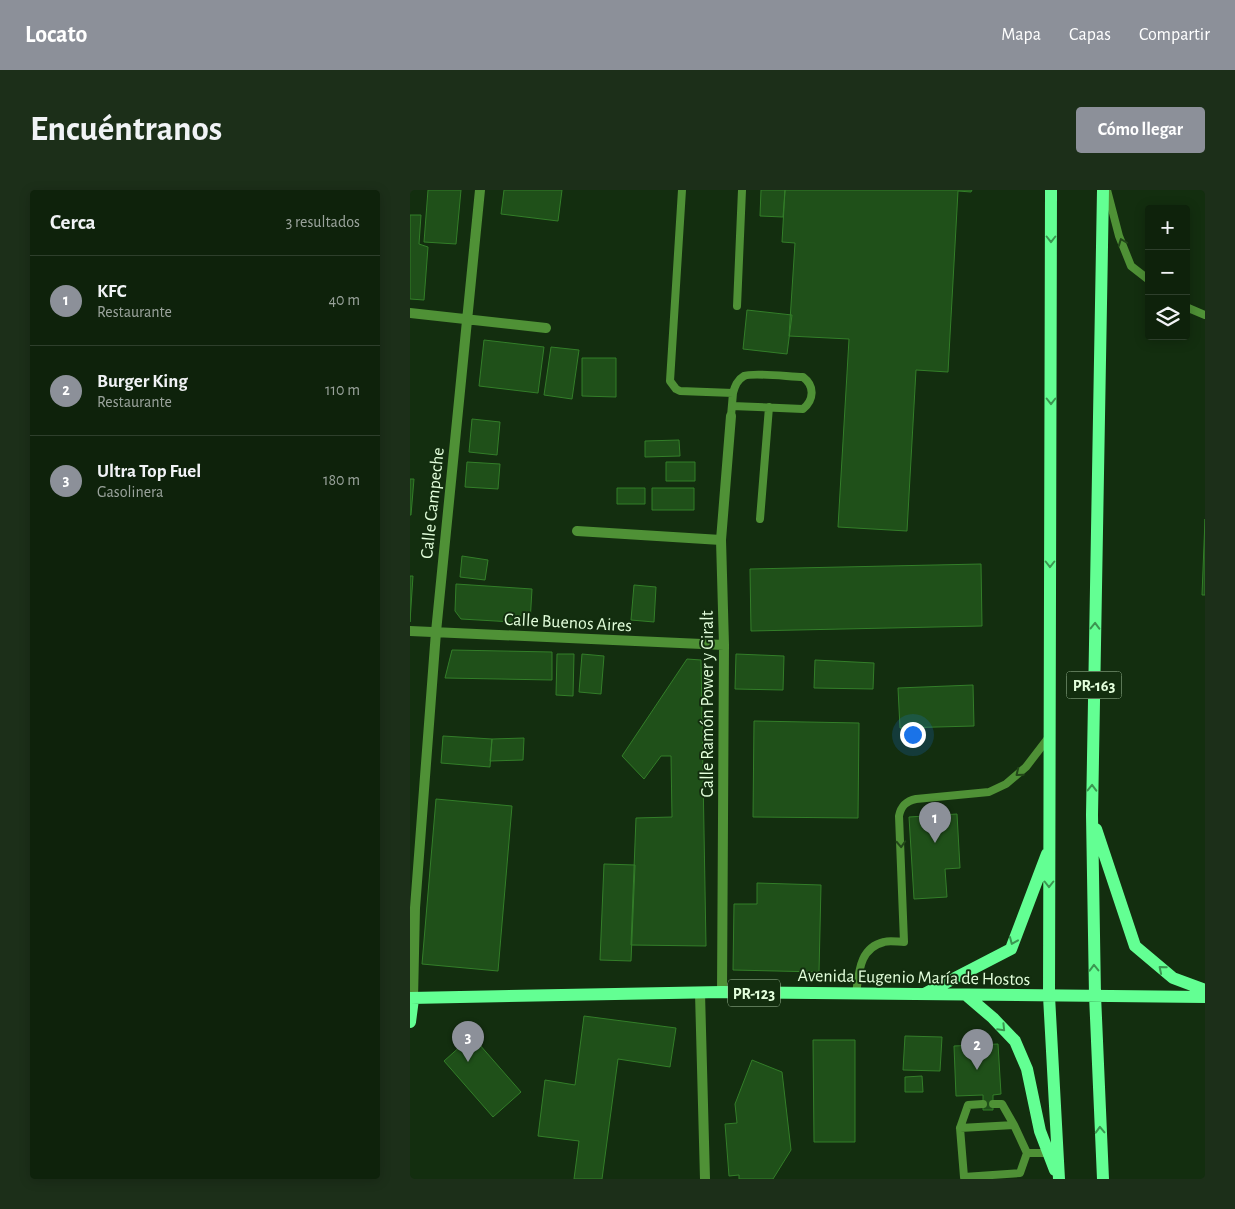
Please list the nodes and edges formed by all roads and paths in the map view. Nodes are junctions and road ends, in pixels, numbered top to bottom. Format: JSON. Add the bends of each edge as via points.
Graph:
{"nodes":[{"id":1,"x":480,"y":190,"type":"edge"},
{"id":2,"x":682,"y":190,"type":"edge"},
{"id":3,"x":742,"y":190,"type":"edge"},
{"id":4,"x":1051,"y":190,"type":"edge"},
{"id":5,"x":1105,"y":190,"type":"edge"},
{"id":6,"x":1145,"y":277,"type":"edge"},
{"id":7,"x":736,"y":306,"type":"dead end"},
{"id":8,"x":1190,"y":309,"type":"edge"},
{"id":9,"x":410,"y":313,"type":"edge"},
{"id":10,"x":1205,"y":315,"type":"edge"},
{"id":11,"x":466,"y":319,"type":"junction"},
{"id":12,"x":546,"y":328,"type":"dead end"},
{"id":13,"x":733,"y":392,"type":"junction"},
{"id":14,"x":769,"y":408,"type":"junction"},
{"id":15,"x":732,"y":411,"type":"junction"},
{"id":16,"x":760,"y":519,"type":"dead end"},
{"id":17,"x":577,"y":531,"type":"dead end"},
{"id":18,"x":721,"y":540,"type":"junction"},
{"id":19,"x":410,"y":631,"type":"edge"},
{"id":20,"x":436,"y":632,"type":"junction"},
{"id":21,"x":724,"y":646,"type":"junction"},
{"id":22,"x":1050,"y":736,"type":"junction"},
{"id":23,"x":1092,"y":815,"type":"junction"},
{"id":24,"x":1050,"y":846,"type":"junction"},
{"id":25,"x":1205,"y":990,"type":"edge"},
{"id":26,"x":722,"y":992,"type":"junction"},
{"id":27,"x":700,"y":993,"type":"junction"},
{"id":28,"x":856,"y":994,"type":"junction"},
{"id":29,"x":922,"y":995,"type":"junction"},
{"id":30,"x":1095,"y":995,"type":"junction"},
{"id":31,"x":966,"y":996,"type":"junction"},
{"id":32,"x":1049,"y":996,"type":"junction"},
{"id":33,"x":1205,"y":997,"type":"edge"},
{"id":34,"x":411,"y":999,"type":"edge"},
{"id":35,"x":410,"y":1022,"type":"edge"},
{"id":36,"x":983,"y":1104,"type":"dead end"},
{"id":37,"x":993,"y":1104,"type":"dead end"},
{"id":38,"x":1014,"y":1125,"type":"junction"},
{"id":39,"x":960,"y":1128,"type":"junction"},
{"id":40,"x":1048,"y":1153,"type":"junction"},
{"id":41,"x":1027,"y":1154,"type":"junction"},
{"id":42,"x":705,"y":1179,"type":"edge"},
{"id":43,"x":1059,"y":1179,"type":"edge"},
{"id":44,"x":1103,"y":1179,"type":"edge"}],
"edges":[{"from":1,"to":11,"type":"street","name":"Calle Campeche"},
{"from":2,"to":13,"type":"lane","via":[[670,381],[680,391]]},
{"from":3,"to":7,"type":"lane"},
{"from":4,"to":22,"type":"main road","number":"PR-163","one_way":true},
{"from":6,"to":5,"type":"lane","one_way":true,"via":[[1131,266]]},
{"from":23,"to":5,"type":"main road","number":"PR-163","one_way":true},
{"from":8,"to":10,"type":"lane"},
{"from":9,"to":11,"type":"street"},
{"from":11,"to":12,"type":"street"},
{"from":11,"to":20,"type":"street","name":"Calle Campeche"},
{"from":13,"to":14,"type":"lane","via":[[737,381],[747,375],[803,377],[808,380],[812,396],[803,409]]},
{"from":13,"to":15,"type":"lane"},
{"from":14,"to":15,"type":"lane"},
{"from":14,"to":16,"type":"lane"},
{"from":15,"to":18,"type":"street","name":"Calle Ramón Power y Giralt"},
{"from":17,"to":18,"type":"street"},
{"from":18,"to":21,"type":"street","name":"Calle Ramón Power y Giralt"},
{"from":19,"to":20,"type":"street","name":"Calle Buenos Aires"},
{"from":20,"to":21,"type":"street","name":"Calle Buenos Aires"},
{"from":20,"to":34,"type":"street","name":"Calle Campeche"},
{"from":21,"to":26,"type":"street","name":"Calle Ramón Power y Giralt"},
{"from":22,"to":24,"type":"main road","number":"PR-163"},
{"from":22,"to":28,"type":"lane","one_way":true,"via":[[1026,767],[1006,784],[989,792],[916,799],[903,806],[900,816],[904,942],[885,941],[865,954]]},
{"from":25,"to":23,"type":"main road","one_way":true,"via":[[1173,978],[1135,946]]},
{"from":30,"to":23,"type":"main road","number":"PR-163","one_way":true},
{"from":24,"to":29,"type":"main road","one_way":true,"via":[[1011,948]]},
{"from":24,"to":32,"type":"main road","number":"PR-163","one_way":true},
{"from":26,"to":27,"type":"main road","name":"Avenida Eugenio María de Hostos","number":"PR-123"},
{"from":26,"to":28,"type":"main road","name":"Avenida Eugenio María de Hostos","number":"PR-123"},
{"from":27,"to":34,"type":"main road","name":"Avenida Eugenio María de Hostos","number":"PR-123"},
{"from":27,"to":42,"type":"street"},
{"from":28,"to":29,"type":"main road","name":"Avenida Eugenio María de Hostos","number":"PR-123"},
{"from":29,"to":31,"type":"main road","name":"Avenida Eugenio María de Hostos","number":"PR-123"},
{"from":30,"to":32,"type":"main road","name":"Avenida Eugenio María de Hostos","number":"PR-123"},
{"from":30,"to":33,"type":"main road","name":"Avenida Eugenio María de Hostos","number":"PR-123"},
{"from":44,"to":30,"type":"main road","number":"PR-163","one_way":true},
{"from":31,"to":32,"type":"main road","name":"Avenida Eugenio María de Hostos","number":"PR-123"},
{"from":31,"to":40,"type":"main road","one_way":true,"via":[[1014,1041],[1027,1069]]},
{"from":32,"to":43,"type":"main road","number":"PR-163"},
{"from":34,"to":35,"type":"main road"},
{"from":36,"to":39,"type":"lane","via":[[968,1105]]},
{"from":37,"to":38,"type":"lane","via":[[1002,1104]]},
{"from":38,"to":39,"type":"lane"},
{"from":38,"to":41,"type":"lane"},
{"from":39,"to":41,"type":"lane","via":[[964,1177],[1020,1173]]},
{"from":40,"to":41,"type":"lane"},
{"from":40,"to":43,"type":"main road"}]}
